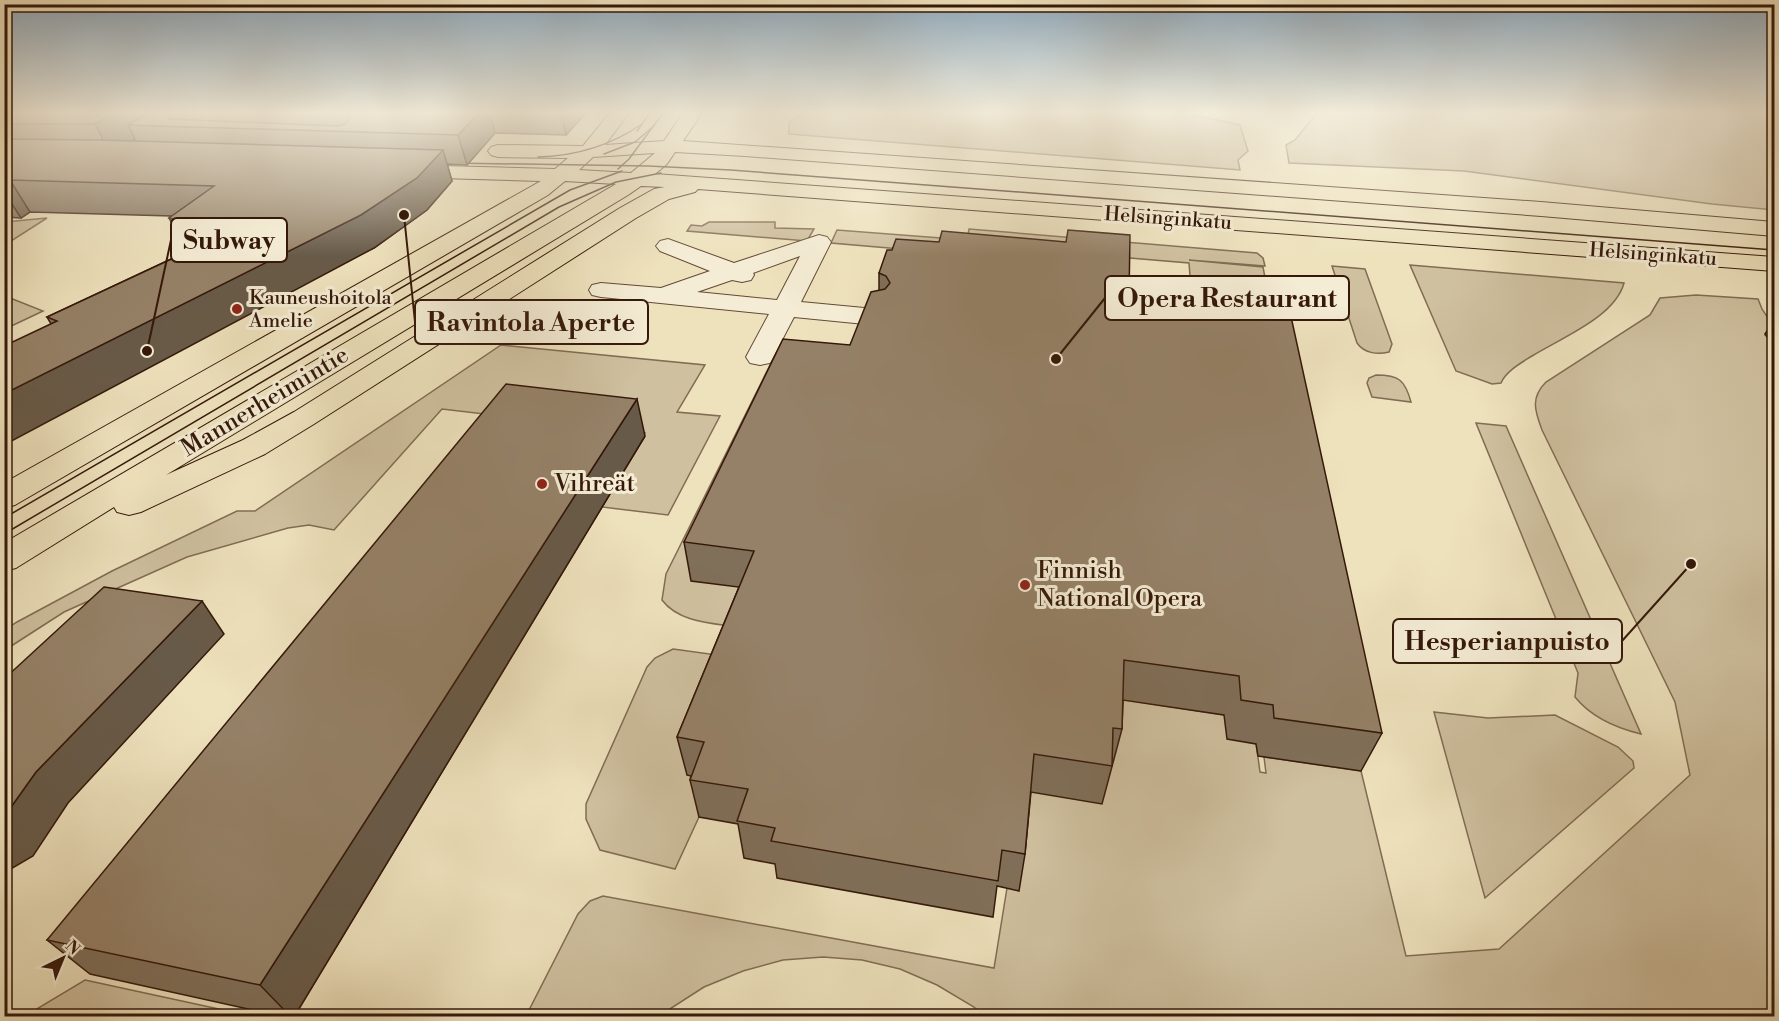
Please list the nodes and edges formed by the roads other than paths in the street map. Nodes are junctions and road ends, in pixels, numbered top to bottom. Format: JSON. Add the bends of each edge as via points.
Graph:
{"nodes":[{"id":1,"x":578,"y":161,"type":"edge"},
{"id":2,"x":659,"y":161,"type":"edge"},
{"id":3,"x":899,"y":161,"type":"edge"},
{"id":4,"x":386,"y":171,"type":"edge"},
{"id":5,"x":561,"y":176,"type":"junction"},
{"id":6,"x":638,"y":179,"type":"junction"},
{"id":7,"x":721,"y":185,"type":"junction"},
{"id":8,"x":1774,"y":229,"type":"edge"},
{"id":9,"x":668,"y":246,"type":"dead end"},
{"id":10,"x":1774,"y":264,"type":"edge"},
{"id":11,"x":733,"y":271,"type":"junction"},
{"id":12,"x":601,"y":290,"type":"dead end"},
{"id":13,"x":659,"y":297,"type":"junction"},
{"id":14,"x":788,"y":302,"type":"junction"},
{"id":15,"x":875,"y":318,"type":"edge"},
{"id":16,"x":760,"y":357,"type":"dead end"},
{"id":17,"x":4,"y":496,"type":"edge"},
{"id":18,"x":4,"y":560,"type":"edge"}],
"edges":[{"from":1,"to":5,"type":"main road","name":"Mannerheimintie"},
{"from":2,"to":6,"type":"main road","name":"Mannerheimintie"},
{"from":3,"to":8,"type":"main road","name":"Helsinginkatu"},
{"from":4,"to":5,"type":"main road","name":"Helsinginkatu"},
{"from":5,"to":6,"type":"main road","name":"Helsinginkatu"},
{"from":5,"to":17,"type":"main road","name":"Mannerheimintie","via":[[517,206]]},
{"from":6,"to":7,"type":"main road","name":"Helsinginkatu"},
{"from":6,"to":18,"type":"main road","name":"Mannerheimintie"},
{"from":7,"to":10,"type":"main road","name":"Helsinginkatu"},
{"from":7,"to":18,"type":"main road","via":[[677,189],[657,197],[254,447]]},
{"from":9,"to":11,"type":"street"},
{"from":11,"to":13,"type":"street"},
{"from":11,"to":14,"type":"street"},
{"from":11,"to":14,"type":"street","via":[[819,242]]},
{"from":12,"to":13,"type":"street"},
{"from":13,"to":14,"type":"street"},
{"from":14,"to":15,"type":"street"},
{"from":14,"to":16,"type":"street"}]}
